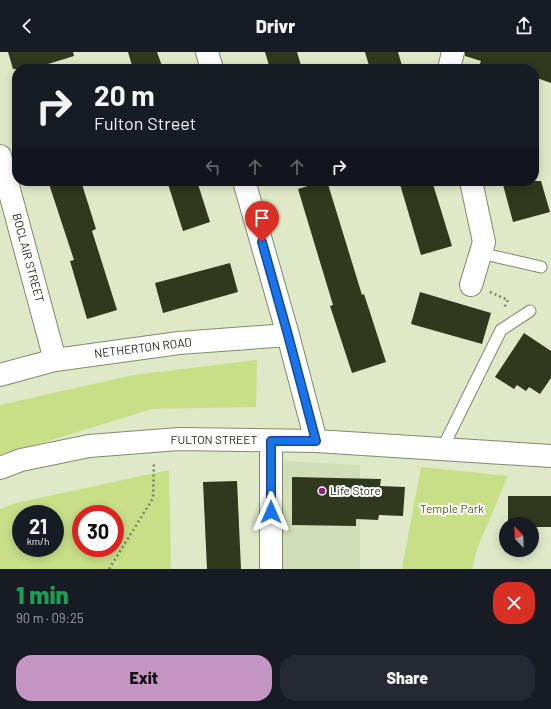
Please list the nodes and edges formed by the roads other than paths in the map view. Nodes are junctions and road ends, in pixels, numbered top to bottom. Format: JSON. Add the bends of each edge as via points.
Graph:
{"nodes":[{"id":1,"x":208,"y":52,"type":"edge"},
{"id":2,"x":453,"y":52,"type":"edge"},
{"id":3,"x":211,"y":64,"type":"edge"},
{"id":4,"x":451,"y":64,"type":"edge"},
{"id":5,"x":0,"y":157,"type":"edge"},
{"id":6,"x":245,"y":186,"type":"edge"},
{"id":7,"x":472,"y":186,"type":"edge"},
{"id":8,"x":480,"y":253,"type":"junction"},
{"id":9,"x":541,"y":267,"type":"dead end"},
{"id":10,"x":471,"y":285,"type":"dead end"},
{"id":11,"x":530,"y":311,"type":"dead end"},
{"id":12,"x":288,"y":335,"type":"junction"},
{"id":13,"x":55,"y":360,"type":"junction"},
{"id":14,"x":0,"y":376,"type":"edge"},
{"id":15,"x":271,"y":441,"type":"junction"},
{"id":16,"x":316,"y":441,"type":"junction"},
{"id":17,"x":442,"y":449,"type":"junction"},
{"id":18,"x":551,"y":456,"type":"edge"},
{"id":19,"x":0,"y":468,"type":"edge"},
{"id":20,"x":271,"y":569,"type":"edge"}],
"edges":[{"from":1,"to":3,"type":"street"},
{"from":2,"to":4,"type":"street"},
{"from":5,"to":13,"type":"street","name":"BOCLAIR STREET"},
{"from":6,"to":12,"type":"street"},
{"from":7,"to":8,"type":"street","via":[[484,242]]},
{"from":8,"to":9,"type":"lane"},
{"from":8,"to":10,"type":"street"},
{"from":11,"to":17,"type":"lane","via":[[501,330]]},
{"from":12,"to":13,"type":"street","name":"NETHERTON ROAD","via":[[179,343]]},
{"from":12,"to":16,"type":"street"},
{"from":13,"to":14,"type":"street","name":"NETHERTON ROAD"},
{"from":15,"to":16,"type":"street","name":"FULTON STREET"},
{"from":15,"to":19,"type":"street","name":"FULTON STREET","via":[[179,439],[89,446],[21,460]]},
{"from":15,"to":20,"type":"street"},
{"from":16,"to":17,"type":"street","name":"FULTON STREET"},
{"from":17,"to":18,"type":"street","name":"FULTON STREET"}]}
